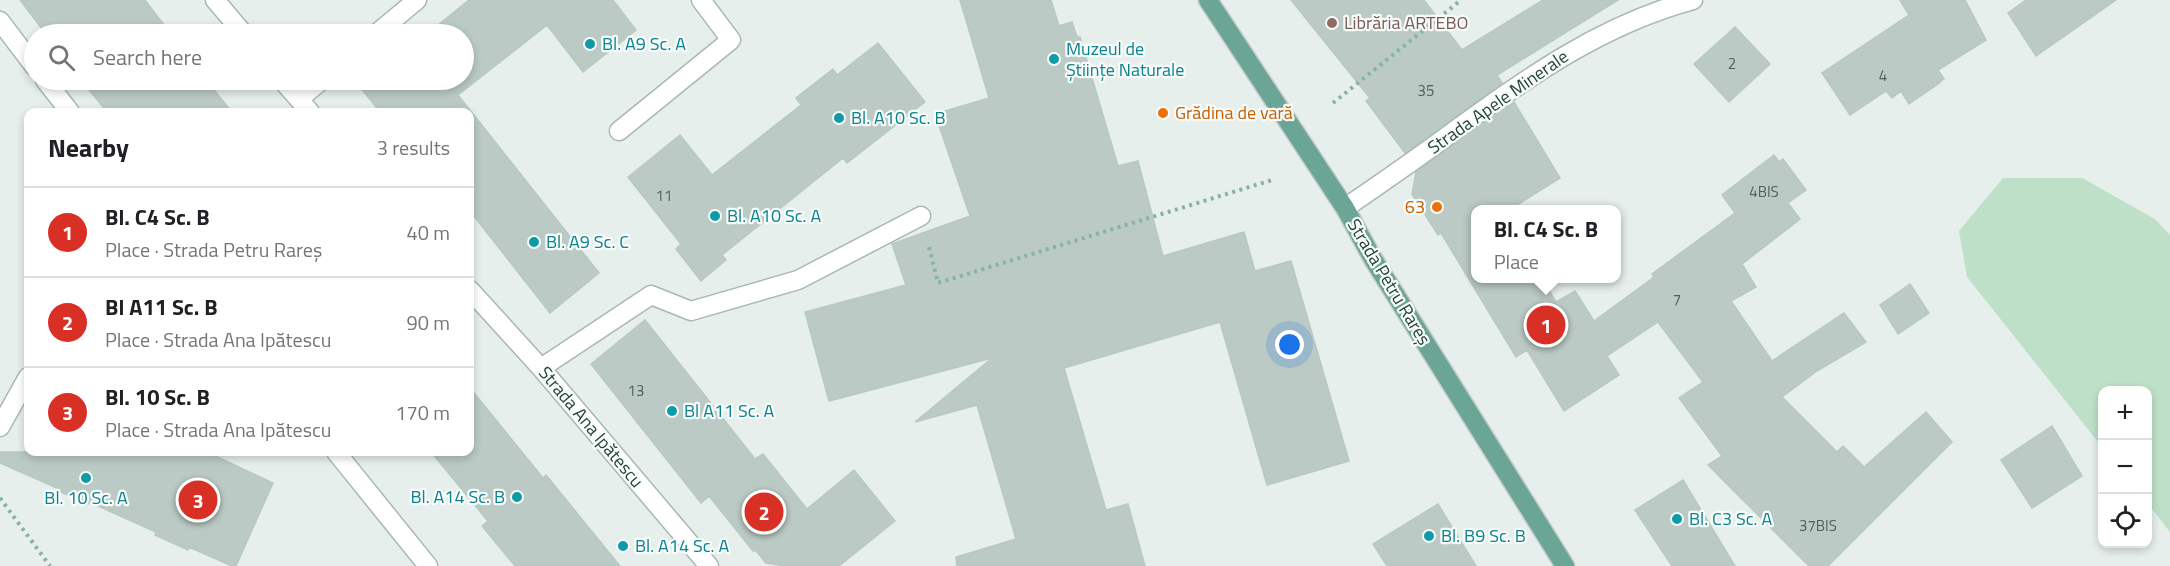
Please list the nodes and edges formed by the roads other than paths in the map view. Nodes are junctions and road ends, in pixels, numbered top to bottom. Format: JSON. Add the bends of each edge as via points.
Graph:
{"nodes":[{"id":1,"x":215,"y":0,"type":"edge"},
{"id":2,"x":417,"y":0,"type":"edge"},
{"id":3,"x":701,"y":0,"type":"edge"},
{"id":4,"x":1208,"y":0,"type":"edge"},
{"id":5,"x":1694,"y":0,"type":"edge"},
{"id":6,"x":0,"y":21,"type":"edge"},
{"id":7,"x":235,"y":24,"type":"edge"},
{"id":8,"x":388,"y":24,"type":"edge"},
{"id":9,"x":24,"y":53,"type":"edge"},
{"id":10,"x":53,"y":90,"type":"edge"},
{"id":11,"x":290,"y":90,"type":"edge"},
{"id":12,"x":315,"y":90,"type":"edge"},
{"id":13,"x":304,"y":106,"type":"edge"},
{"id":14,"x":67,"y":108,"type":"edge"},
{"id":15,"x":619,"y":131,"type":"dead end"},
{"id":16,"x":1345,"y":208,"type":"junction"},
{"id":17,"x":921,"y":216,"type":"road end"},
{"id":18,"x":474,"y":294,"type":"edge"},
{"id":19,"x":541,"y":368,"type":"junction"},
{"id":20,"x":24,"y":384,"type":"edge"},
{"id":21,"x":0,"y":427,"type":"edge"},
{"id":22,"x":339,"y":456,"type":"edge"},
{"id":23,"x":428,"y":566,"type":"edge"},
{"id":24,"x":709,"y":566,"type":"edge"},
{"id":25,"x":1565,"y":566,"type":"edge"}],
"edges":[{"from":1,"to":7,"type":"street"},
{"from":2,"to":8,"type":"street"},
{"from":3,"to":15,"type":"street","via":[[731,40]]},
{"from":4,"to":16,"type":"main road","name":"Strada Petru Rareș"},
{"from":5,"to":16,"type":"street","name":"Strada Apele Minerale","via":[[1608,31],[1568,52]]},
{"from":6,"to":9,"type":"street"},
{"from":10,"to":14,"type":"street"},
{"from":11,"to":13,"type":"street"},
{"from":12,"to":13,"type":"street"},
{"from":16,"to":25,"type":"main road","name":"Strada Petru Rareș"},
{"from":17,"to":19,"type":"street","via":[[798,280],[691,311],[651,296]]},
{"from":18,"to":19,"type":"street","name":"Strada Ana Ipătescu"},
{"from":19,"to":24,"type":"street","name":"Strada Ana Ipătescu"},
{"from":20,"to":21,"type":"street"},
{"from":22,"to":23,"type":"street"}]}
